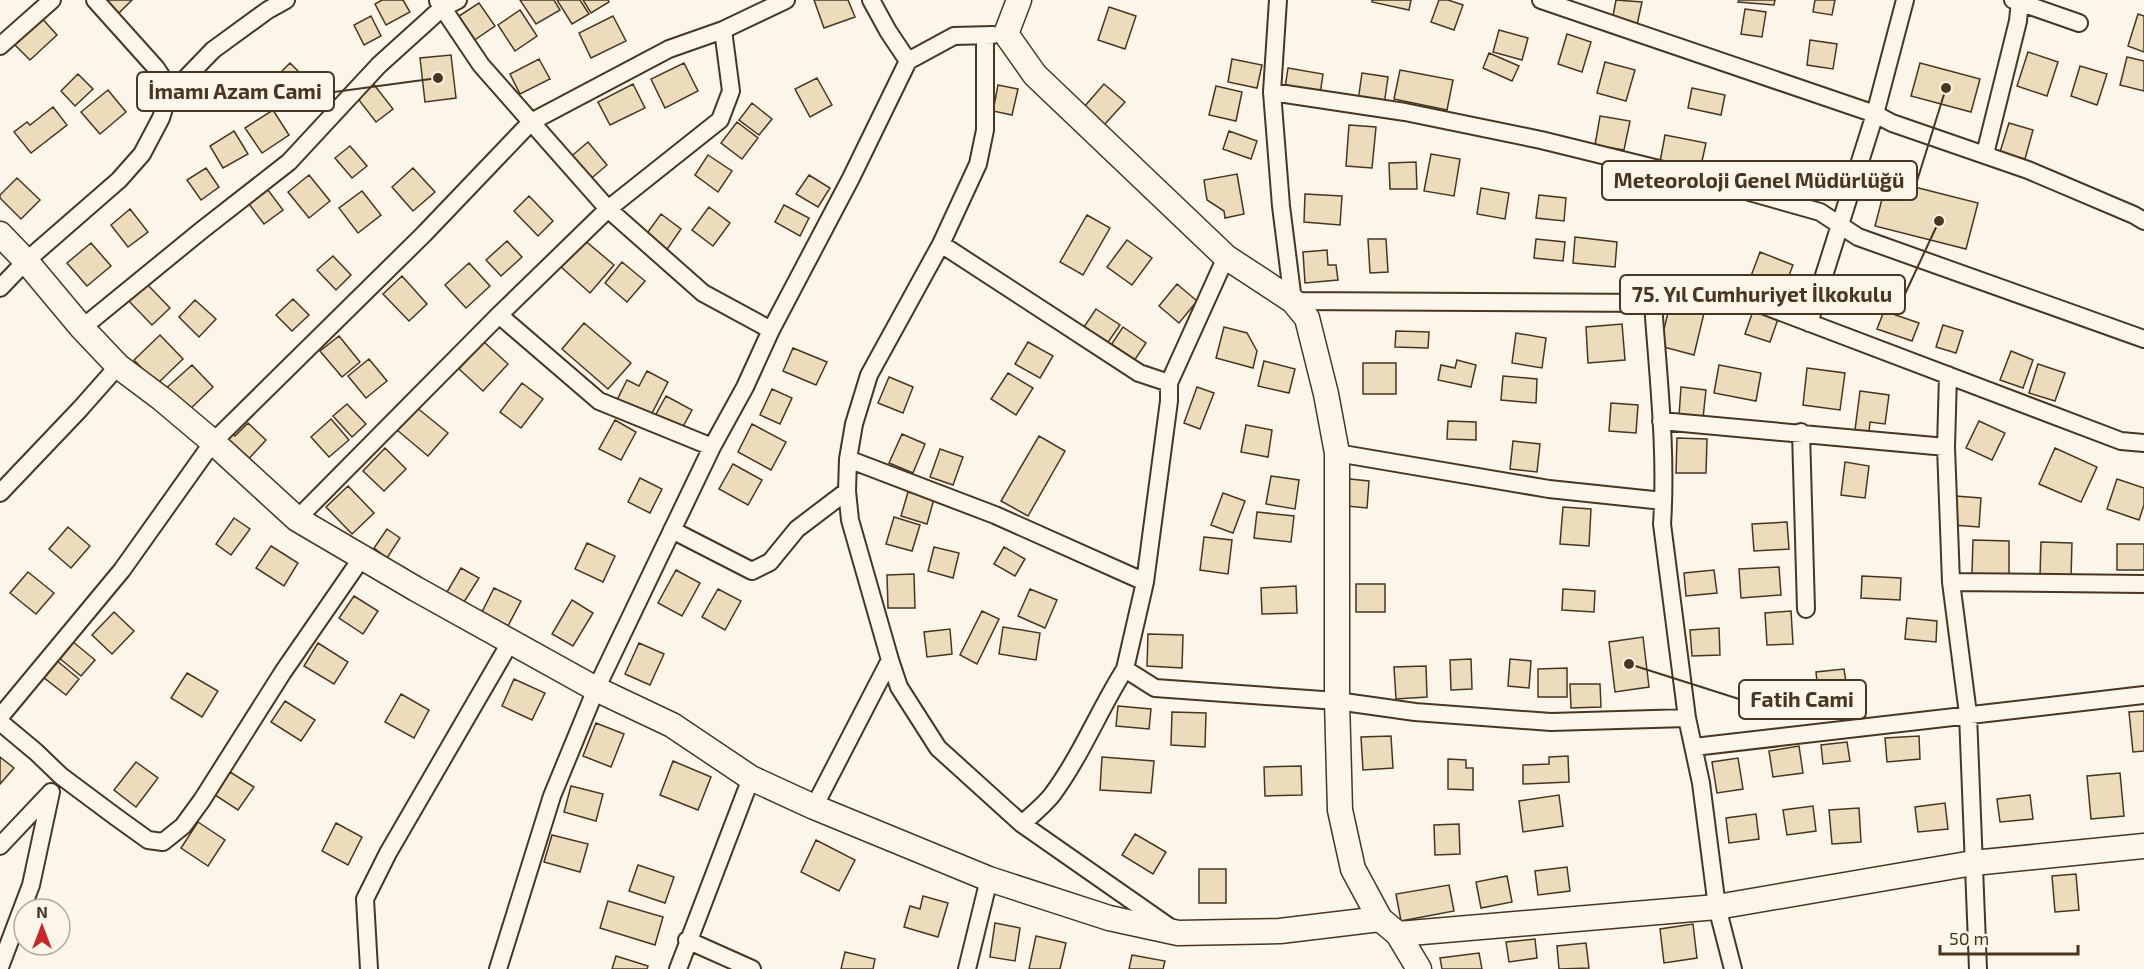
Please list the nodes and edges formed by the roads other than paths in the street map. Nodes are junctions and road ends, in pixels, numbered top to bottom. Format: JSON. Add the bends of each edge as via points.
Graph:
{"nodes":[{"id":1,"x":52,"y":0,"type":"edge"},
{"id":2,"x":95,"y":0,"type":"edge"},
{"id":3,"x":286,"y":0,"type":"edge"},
{"id":4,"x":458,"y":0,"type":"edge"},
{"id":5,"x":786,"y":0,"type":"edge"},
{"id":6,"x":871,"y":0,"type":"edge"},
{"id":7,"x":1019,"y":0,"type":"edge"},
{"id":8,"x":1278,"y":0,"type":"edge"},
{"id":9,"x":1541,"y":0,"type":"edge"},
{"id":10,"x":1905,"y":0,"type":"edge"},
{"id":11,"x":2017,"y":1,"type":"edge"},
{"id":12,"x":440,"y":4,"type":"edge"},
{"id":13,"x":2079,"y":23,"type":"dead end"},
{"id":14,"x":723,"y":30,"type":"junction"},
{"id":15,"x":996,"y":35,"type":"junction"},
{"id":16,"x":0,"y":46,"type":"edge"},
{"id":17,"x":908,"y":61,"type":"junction"},
{"id":18,"x":171,"y":89,"type":"junction"},
{"id":19,"x":1272,"y":92,"type":"junction"},
{"id":20,"x":1875,"y":114,"type":"junction"},
{"id":21,"x":531,"y":122,"type":"junction"},
{"id":22,"x":1985,"y":154,"type":"junction"},
{"id":23,"x":608,"y":209,"type":"junction"},
{"id":24,"x":2141,"y":215,"type":"edge"},
{"id":25,"x":1840,"y":226,"type":"junction"},
{"id":26,"x":0,"y":234,"type":"edge"},
{"id":27,"x":941,"y":244,"type":"junction"},
{"id":28,"x":1226,"y":257,"type":"junction"},
{"id":29,"x":26,"y":261,"type":"junction"},
{"id":30,"x":0,"y":288,"type":"edge"},
{"id":31,"x":1293,"y":300,"type":"junction"},
{"id":32,"x":1653,"y":303,"type":"junction"},
{"id":33,"x":499,"y":315,"type":"junction"},
{"id":34,"x":1809,"y":323,"type":"junction"},
{"id":35,"x":82,"y":328,"type":"junction"},
{"id":36,"x":771,"y":330,"type":"junction"},
{"id":37,"x":2144,"y":339,"type":"edge"},
{"id":38,"x":118,"y":366,"type":"junction"},
{"id":39,"x":1948,"y":375,"type":"junction"},
{"id":40,"x":1169,"y":383,"type":"junction"},
{"id":41,"x":1661,"y":421,"type":"junction"},
{"id":42,"x":1801,"y":432,"type":"junction"},
{"id":43,"x":213,"y":442,"type":"junction"},
{"id":44,"x":2144,"y":443,"type":"edge"},
{"id":45,"x":712,"y":447,"type":"junction"},
{"id":46,"x":1946,"y":447,"type":"junction"},
{"id":47,"x":1337,"y":453,"type":"junction"},
{"id":48,"x":848,"y":459,"type":"junction"},
{"id":49,"x":847,"y":491,"type":"junction"},
{"id":50,"x":0,"y":493,"type":"edge"},
{"id":51,"x":1663,"y":501,"type":"junction"},
{"id":52,"x":297,"y":519,"type":"junction"},
{"id":53,"x":672,"y":530,"type":"junction"},
{"id":54,"x":363,"y":556,"type":"junction"},
{"id":55,"x":1145,"y":582,"type":"junction"},
{"id":56,"x":1951,"y":582,"type":"junction"},
{"id":57,"x":2144,"y":584,"type":"edge"},
{"id":58,"x":1806,"y":609,"type":"dead end"},
{"id":59,"x":511,"y":641,"type":"junction"},
{"id":60,"x":890,"y":660,"type":"junction"},
{"id":61,"x":1125,"y":669,"type":"junction"},
{"id":62,"x":596,"y":689,"type":"junction"},
{"id":63,"x":2144,"y":694,"type":"edge"},
{"id":64,"x":1337,"y":701,"type":"junction"},
{"id":65,"x":1968,"y":714,"type":"junction"},
{"id":66,"x":0,"y":717,"type":"edge"},
{"id":67,"x":1687,"y":718,"type":"junction"},
{"id":68,"x":0,"y":722,"type":"edge"},
{"id":69,"x":1694,"y":747,"type":"junction"},
{"id":70,"x":61,"y":776,"type":"junction"},
{"id":71,"x":751,"y":778,"type":"junction"},
{"id":72,"x":51,"y":792,"type":"junction"},
{"id":73,"x":814,"y":807,"type":"junction"},
{"id":74,"x":1022,"y":824,"type":"junction"},
{"id":75,"x":0,"y":846,"type":"edge"},
{"id":76,"x":2144,"y":846,"type":"edge"},
{"id":77,"x":1973,"y":863,"type":"junction"},
{"id":78,"x":989,"y":879,"type":"junction"},
{"id":79,"x":1718,"y":907,"type":"junction"},
{"id":80,"x":1380,"y":919,"type":"junction"},
{"id":81,"x":1178,"y":933,"type":"junction"},
{"id":82,"x":1398,"y":934,"type":"junction"},
{"id":83,"x":687,"y":940,"type":"junction"},
{"id":84,"x":0,"y":967,"type":"edge"},
{"id":85,"x":369,"y":969,"type":"edge"},
{"id":86,"x":498,"y":969,"type":"edge"},
{"id":87,"x":678,"y":969,"type":"edge"},
{"id":88,"x":752,"y":969,"type":"edge"},
{"id":89,"x":967,"y":969,"type":"edge"},
{"id":90,"x":1419,"y":969,"type":"edge"},
{"id":91,"x":1733,"y":969,"type":"edge"},
{"id":92,"x":1978,"y":969,"type":"edge"}],
"edges":[{"from":1,"to":16,"type":"street"},
{"from":2,"to":18,"type":"street"},
{"from":3,"to":18,"type":"street","via":[[213,50]]},
{"from":4,"to":12,"type":"street"},
{"from":5,"to":14,"type":"street"},
{"from":6,"to":17,"type":"street"},
{"from":7,"to":15,"type":"street"},
{"from":8,"to":19,"type":"street"},
{"from":9,"to":20,"type":"street"},
{"from":10,"to":20,"type":"street"},
{"from":11,"to":13,"type":"street"},
{"from":11,"to":22,"type":"street","via":[[2018,21]]},
{"from":12,"to":21,"type":"street","via":[[481,65]]},
{"from":12,"to":35,"type":"street","via":[[289,162]]},
{"from":14,"to":21,"type":"street","via":[[669,48]]},
{"from":14,"to":23,"type":"street","via":[[731,91],[720,120]]},
{"from":15,"to":17,"type":"street","via":[[954,36]]},
{"from":15,"to":27,"type":"street","via":[[978,164]]},
{"from":15,"to":28,"type":"street"},
{"from":17,"to":36,"type":"street"},
{"from":18,"to":29,"type":"street","via":[[142,154],[92,206]]},
{"from":19,"to":25,"type":"street","via":[[1405,112],[1552,143],[1820,212]]},
{"from":19,"to":31,"type":"street"},
{"from":20,"to":22,"type":"street"},
{"from":20,"to":25,"type":"street"},
{"from":21,"to":23,"type":"street"},
{"from":21,"to":43,"type":"street","via":[[424,234]]},
{"from":22,"to":24,"type":"street"},
{"from":23,"to":33,"type":"street"},
{"from":23,"to":36,"type":"street","via":[[704,294]]},
{"from":25,"to":34,"type":"street"},
{"from":25,"to":37,"type":"street","via":[[1858,237]]},
{"from":26,"to":29,"type":"street"},
{"from":27,"to":40,"type":"street","via":[[1139,373]]},
{"from":27,"to":48,"type":"street","via":[[869,375]]},
{"from":28,"to":31,"type":"street"},
{"from":28,"to":40,"type":"street"},
{"from":29,"to":30,"type":"street"},
{"from":29,"to":35,"type":"street"},
{"from":31,"to":32,"type":"street"},
{"from":31,"to":47,"type":"street","via":[[1307,318]]},
{"from":32,"to":34,"type":"street","via":[[1667,291],[1687,287],[1736,295]]},
{"from":32,"to":41,"type":"street"},
{"from":33,"to":45,"type":"street","via":[[599,401]]},
{"from":33,"to":52,"type":"street"},
{"from":34,"to":39,"type":"street"},
{"from":35,"to":38,"type":"street"},
{"from":36,"to":45,"type":"street"},
{"from":38,"to":43,"type":"street"},
{"from":38,"to":50,"type":"street"},
{"from":39,"to":44,"type":"street","via":[[2121,441]]},
{"from":39,"to":46,"type":"street"},
{"from":40,"to":55,"type":"street"},
{"from":41,"to":42,"type":"street"},
{"from":41,"to":51,"type":"street"},
{"from":42,"to":46,"type":"street"},
{"from":42,"to":58,"type":"street"},
{"from":43,"to":52,"type":"street"},
{"from":43,"to":66,"type":"street","via":[[122,570]]},
{"from":45,"to":53,"type":"street"},
{"from":46,"to":56,"type":"street"},
{"from":47,"to":51,"type":"street","via":[[1549,489]]},
{"from":47,"to":64,"type":"street"},
{"from":48,"to":49,"type":"street"},
{"from":48,"to":55,"type":"street","via":[[994,515]]},
{"from":49,"to":53,"type":"street","via":[[797,529],[770,562],[752,571]]},
{"from":49,"to":60,"type":"street","via":[[850,520]]},
{"from":51,"to":67,"type":"street","via":[[1662,524]]},
{"from":52,"to":54,"type":"street"},
{"from":53,"to":62,"type":"street"},
{"from":54,"to":59,"type":"street"},
{"from":54,"to":70,"type":"street","via":[[189,818],[163,842],[148,840]]},
{"from":55,"to":61,"type":"street"},
{"from":56,"to":57,"type":"street"},
{"from":56,"to":65,"type":"street"},
{"from":59,"to":62,"type":"street"},
{"from":59,"to":85,"type":"street","via":[[365,899]]},
{"from":60,"to":73,"type":"street"},
{"from":60,"to":74,"type":"street","via":[[899,687],[938,748]]},
{"from":61,"to":64,"type":"street","via":[[1155,688]]},
{"from":61,"to":74,"type":"street","via":[[1051,796]]},
{"from":62,"to":71,"type":"street","via":[[672,725]]},
{"from":62,"to":86,"type":"street","via":[[552,796]]},
{"from":63,"to":65,"type":"street"},
{"from":64,"to":67,"type":"street","via":[[1415,712],[1551,722]]},
{"from":64,"to":80,"type":"street","via":[[1340,810],[1353,868]]},
{"from":65,"to":69,"type":"street"},
{"from":65,"to":77,"type":"street"},
{"from":67,"to":69,"type":"street"},
{"from":68,"to":70,"type":"street"},
{"from":69,"to":79,"type":"street"},
{"from":70,"to":72,"type":"street"},
{"from":71,"to":73,"type":"street"},
{"from":71,"to":83,"type":"street"},
{"from":72,"to":75,"type":"street"},
{"from":72,"to":84,"type":"street","via":[[31,885]]},
{"from":73,"to":78,"type":"street"},
{"from":74,"to":81,"type":"street"},
{"from":76,"to":77,"type":"street"},
{"from":77,"to":79,"type":"street"},
{"from":77,"to":92,"type":"street"},
{"from":78,"to":81,"type":"street","via":[[1109,918]]},
{"from":78,"to":89,"type":"street"},
{"from":79,"to":82,"type":"street"},
{"from":79,"to":91,"type":"street"},
{"from":80,"to":81,"type":"street","via":[[1280,931]]},
{"from":80,"to":82,"type":"street"},
{"from":82,"to":90,"type":"street"},
{"from":83,"to":87,"type":"street"},
{"from":83,"to":88,"type":"street"}]}
